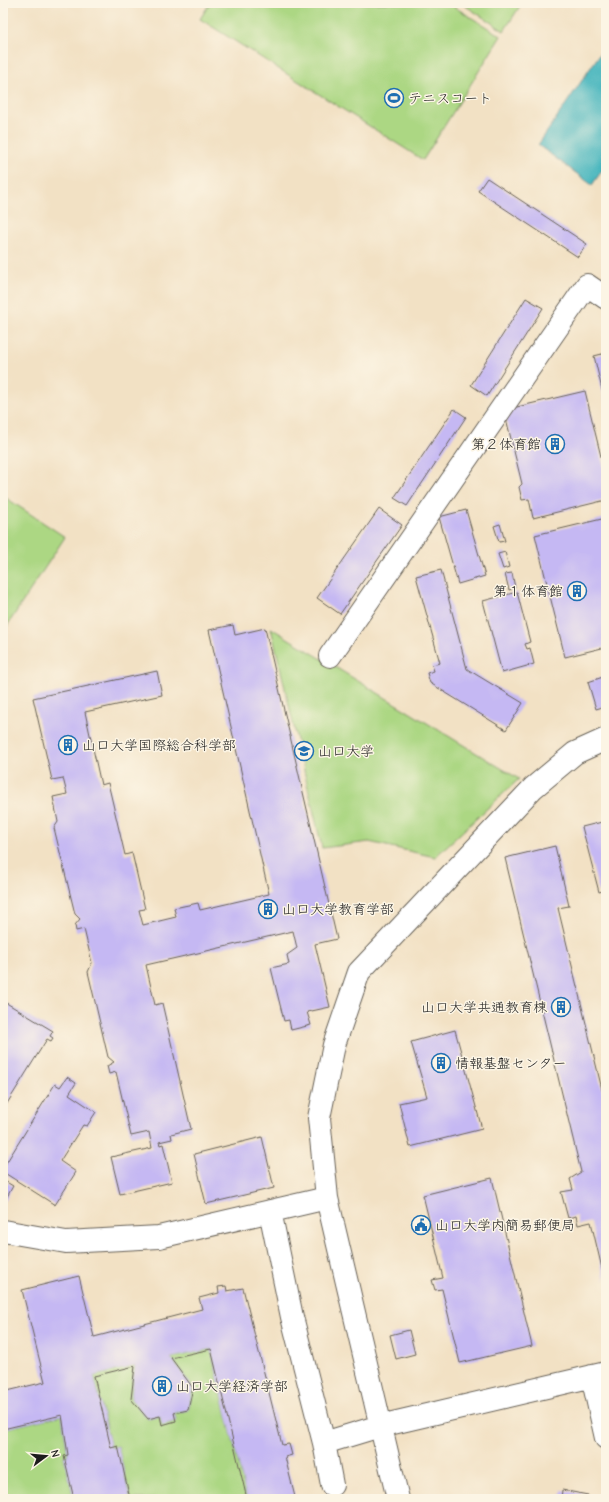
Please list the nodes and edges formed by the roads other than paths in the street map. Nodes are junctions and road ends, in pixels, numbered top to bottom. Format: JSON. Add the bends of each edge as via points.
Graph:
{"nodes":[{"id":1,"x":606,"y":298,"type":"edge"},
{"id":2,"x":330,"y":656,"type":"dead end"},
{"id":3,"x":606,"y":739,"type":"edge"},
{"id":4,"x":327,"y":1198,"type":"junction"},
{"id":5,"x":270,"y":1211,"type":"junction"},
{"id":6,"x":3,"y":1231,"type":"edge"},
{"id":7,"x":599,"y":1375,"type":"edge"},
{"id":8,"x":380,"y":1426,"type":"junction"},
{"id":9,"x":606,"y":1438,"type":"edge"},
{"id":10,"x":324,"y":1443,"type":"junction"},
{"id":11,"x":332,"y":1485,"type":"dead end"},
{"id":12,"x":398,"y":1499,"type":"edge"}],
"edges":[{"from":1,"to":2,"type":"lane","via":[[586,285]]},
{"from":3,"to":4,"type":"lane","via":[[575,753],[533,788],[359,972],[334,1045],[319,1118]]},
{"from":4,"to":5,"type":"lane"},
{"from":4,"to":8,"type":"lane"},
{"from":5,"to":6,"type":"lane","via":[[159,1237],[66,1242]]},
{"from":5,"to":10,"type":"lane","via":[[292,1318]]},
{"from":7,"to":8,"type":"lane"},
{"from":7,"to":9,"type":"lane"},
{"from":8,"to":10,"type":"lane"},
{"from":8,"to":12,"type":"lane"},
{"from":10,"to":11,"type":"lane"}]}
